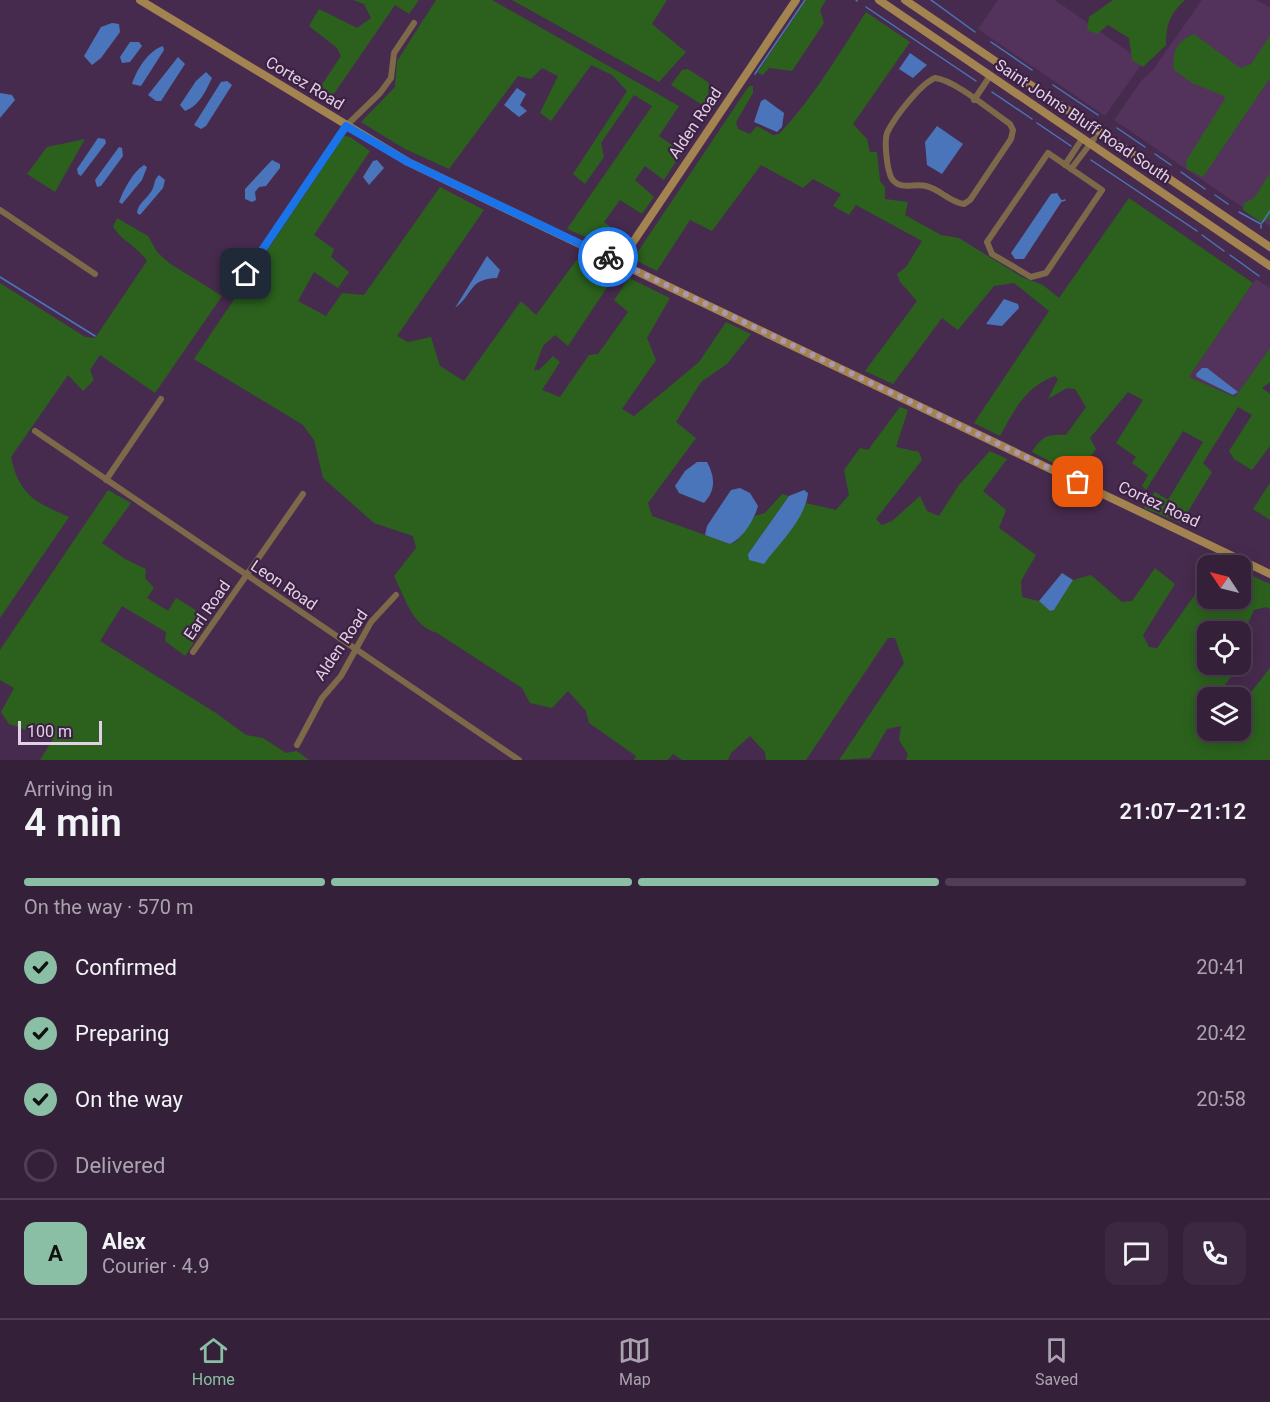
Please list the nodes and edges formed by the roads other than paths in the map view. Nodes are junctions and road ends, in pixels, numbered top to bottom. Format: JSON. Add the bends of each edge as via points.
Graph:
{"nodes":[{"id":1,"x":140,"y":0,"type":"edge"},
{"id":2,"x":796,"y":0,"type":"edge"},
{"id":3,"x":879,"y":0,"type":"edge"},
{"id":4,"x":905,"y":0,"type":"edge"},
{"id":5,"x":414,"y":23,"type":"dead end"},
{"id":6,"x":990,"y":76,"type":"junction"},
{"id":7,"x":974,"y":100,"type":"junction"},
{"id":8,"x":346,"y":126,"type":"junction"},
{"id":9,"x":1100,"y":131,"type":"junction"},
{"id":10,"x":1082,"y":139,"type":"junction"},
{"id":11,"x":1090,"y":144,"type":"junction"},
{"id":12,"x":1068,"y":167,"type":"junction"},
{"id":13,"x":0,"y":210,"type":"edge"},
{"id":14,"x":1270,"y":247,"type":"edge"},
{"id":15,"x":619,"y":263,"type":"junction"},
{"id":16,"x":1270,"y":266,"type":"edge"},
{"id":17,"x":95,"y":274,"type":"dead end"},
{"id":18,"x":233,"y":293,"type":"dead end"},
{"id":19,"x":161,"y":399,"type":"dead end"},
{"id":20,"x":35,"y":431,"type":"dead end"},
{"id":21,"x":106,"y":480,"type":"junction"},
{"id":22,"x":303,"y":494,"type":"dead end"},
{"id":23,"x":1270,"y":574,"type":"edge"},
{"id":24,"x":247,"y":576,"type":"junction"},
{"id":25,"x":396,"y":595,"type":"dead end"},
{"id":26,"x":356,"y":650,"type":"junction"},
{"id":27,"x":194,"y":652,"type":"dead end"},
{"id":28,"x":297,"y":745,"type":"dead end"},
{"id":29,"x":507,"y":753,"type":"junction"},
{"id":30,"x":502,"y":760,"type":"edge"},
{"id":31,"x":519,"y":760,"type":"edge"}],
"edges":[{"from":1,"to":8,"type":"street","name":"Cortez Road"},
{"from":2,"to":15,"type":"street","name":"Alden Road"},
{"from":3,"to":6,"type":"street","name":"Saint Johns Bluff Road South"},
{"from":4,"to":9,"type":"street","name":"Saint Johns Bluff Road South"},
{"from":5,"to":8,"type":"street","via":[[394,53],[391,78]]},
{"from":6,"to":7,"type":"street"},
{"from":6,"to":10,"type":"street","name":"Saint Johns Bluff Road South"},
{"from":7,"to":7,"type":"street","via":[[1013,130],[1011,139],[970,200],[957,203],[926,185],[907,187],[893,180],[889,172],[888,132],[929,80],[942,78]]},
{"from":8,"to":15,"type":"street","name":"Cortez Road","via":[[408,162]]},
{"from":8,"to":18,"type":"street"},
{"from":9,"to":11,"type":"street"},
{"from":9,"to":14,"type":"street","name":"Saint Johns Bluff Road South"},
{"from":10,"to":11,"type":"street","name":"Saint Johns Bluff Road South"},
{"from":10,"to":12,"type":"street"},
{"from":11,"to":12,"type":"street"},
{"from":11,"to":16,"type":"street","name":"Saint Johns Bluff Road South"},
{"from":12,"to":12,"type":"street","via":[[1048,153],[987,242],[992,254],[1031,277],[1046,273],[1102,190]]},
{"from":13,"to":17,"type":"street"},
{"from":15,"to":23,"type":"street","name":"Cortez Road"},
{"from":19,"to":21,"type":"street"},
{"from":20,"to":21,"type":"street","name":"Leon Road"},
{"from":21,"to":24,"type":"street","name":"Leon Road"},
{"from":22,"to":24,"type":"street","name":"Earl Road"},
{"from":24,"to":26,"type":"street","name":"Leon Road"},
{"from":24,"to":27,"type":"street","name":"Earl Road"},
{"from":25,"to":26,"type":"street","name":"Alden Road","via":[[371,622]]},
{"from":26,"to":28,"type":"street","name":"Alden Road","via":[[322,698]]},
{"from":26,"to":29,"type":"street","name":"Leon Road"},
{"from":29,"to":30,"type":"street"},
{"from":29,"to":31,"type":"street","name":"Leon Road"}]}
